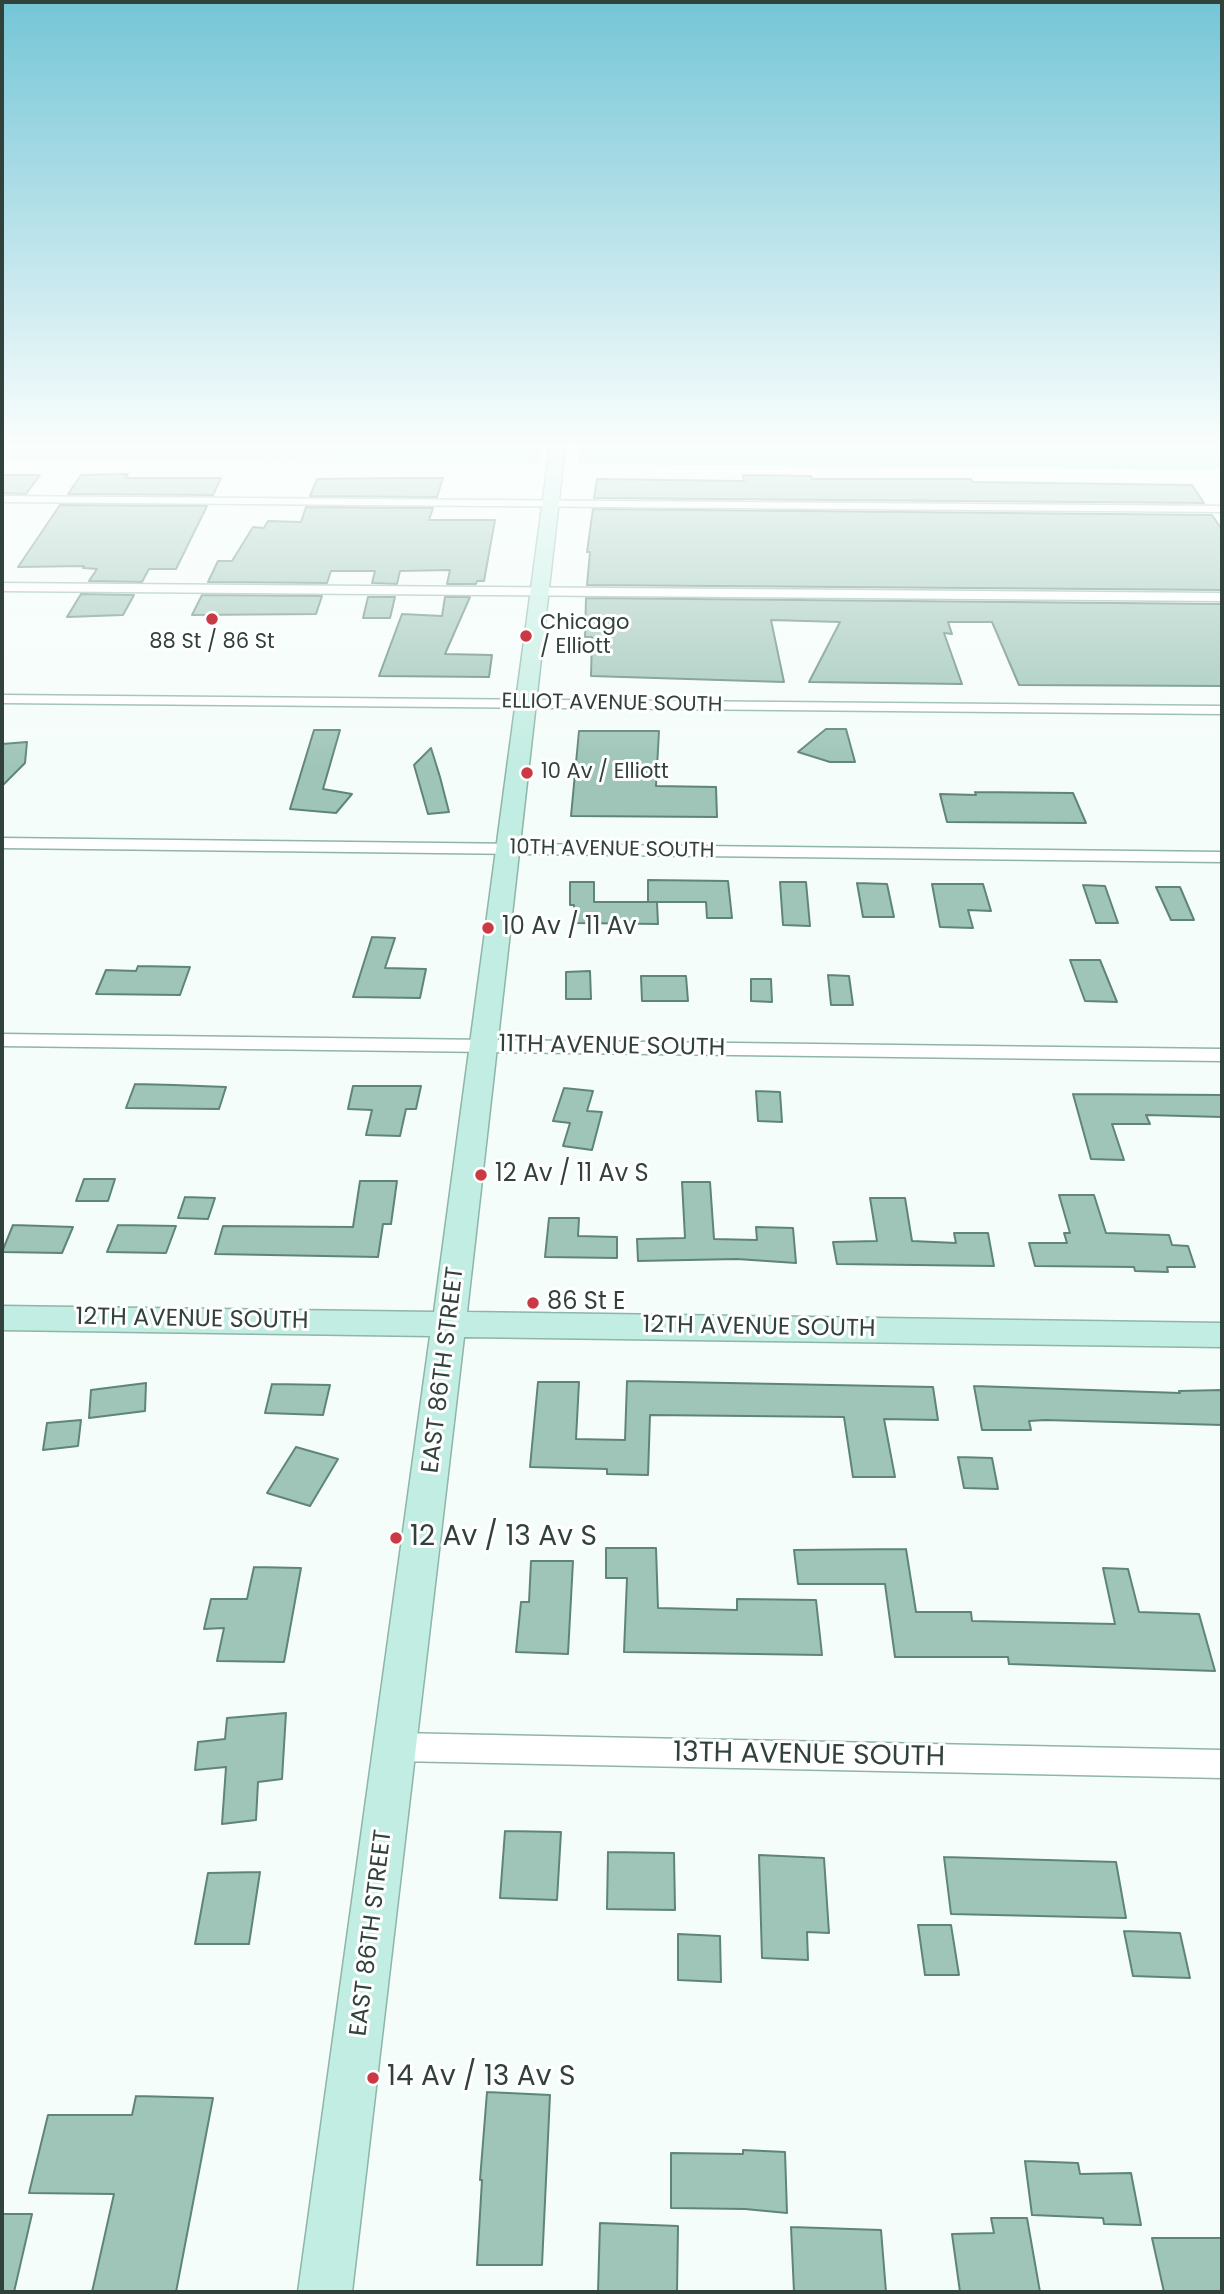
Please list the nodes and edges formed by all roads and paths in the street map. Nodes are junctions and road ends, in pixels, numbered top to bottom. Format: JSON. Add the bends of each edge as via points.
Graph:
{"nodes":[{"id":1,"x":545,"y":554,"type":"edge"},
{"id":2,"x":2,"y":587,"type":"edge"},
{"id":3,"x":540,"y":590,"type":"junction"},
{"id":4,"x":1222,"y":597,"type":"edge"},
{"id":5,"x":2,"y":699,"type":"edge"},
{"id":6,"x":525,"y":704,"type":"junction"},
{"id":7,"x":1222,"y":710,"type":"edge"},
{"id":8,"x":2,"y":843,"type":"edge"},
{"id":9,"x":508,"y":849,"type":"junction"},
{"id":10,"x":1222,"y":857,"type":"edge"},
{"id":11,"x":2,"y":1041,"type":"edge"},
{"id":12,"x":483,"y":1045,"type":"junction"},
{"id":13,"x":1222,"y":1055,"type":"edge"},
{"id":14,"x":2,"y":1318,"type":"edge"},
{"id":15,"x":450,"y":1324,"type":"junction"},
{"id":16,"x":1222,"y":1335,"type":"edge"},
{"id":17,"x":396,"y":1748,"type":"junction"},
{"id":18,"x":1222,"y":1764,"type":"edge"},
{"id":19,"x":325,"y":2292,"type":"edge"}],
"edges":[{"from":1,"to":3,"type":"street","name":"EAST 86TH STREET"},
{"from":2,"to":3,"type":"street"},
{"from":3,"to":4,"type":"street"},
{"from":3,"to":6,"type":"street","name":"EAST 86TH STREET"},
{"from":5,"to":6,"type":"street","name":"ELLIOT AVENUE SOUTH"},
{"from":6,"to":7,"type":"street","name":"ELLIOT AVENUE SOUTH"},
{"from":6,"to":9,"type":"street","name":"EAST 86TH STREET"},
{"from":8,"to":9,"type":"street","name":"10TH AVENUE SOUTH"},
{"from":9,"to":10,"type":"street","name":"10TH AVENUE SOUTH"},
{"from":9,"to":12,"type":"street","name":"EAST 86TH STREET"},
{"from":11,"to":12,"type":"street","name":"11TH AVENUE SOUTH"},
{"from":12,"to":13,"type":"street","name":"11TH AVENUE SOUTH"},
{"from":12,"to":15,"type":"street","name":"EAST 86TH STREET"},
{"from":14,"to":15,"type":"street","name":"12TH AVENUE SOUTH"},
{"from":15,"to":16,"type":"street","name":"12TH AVENUE SOUTH"},
{"from":15,"to":17,"type":"street","name":"EAST 86TH STREET"},
{"from":17,"to":18,"type":"street","name":"13TH AVENUE SOUTH"},
{"from":17,"to":19,"type":"street","name":"EAST 86TH STREET"}]}
